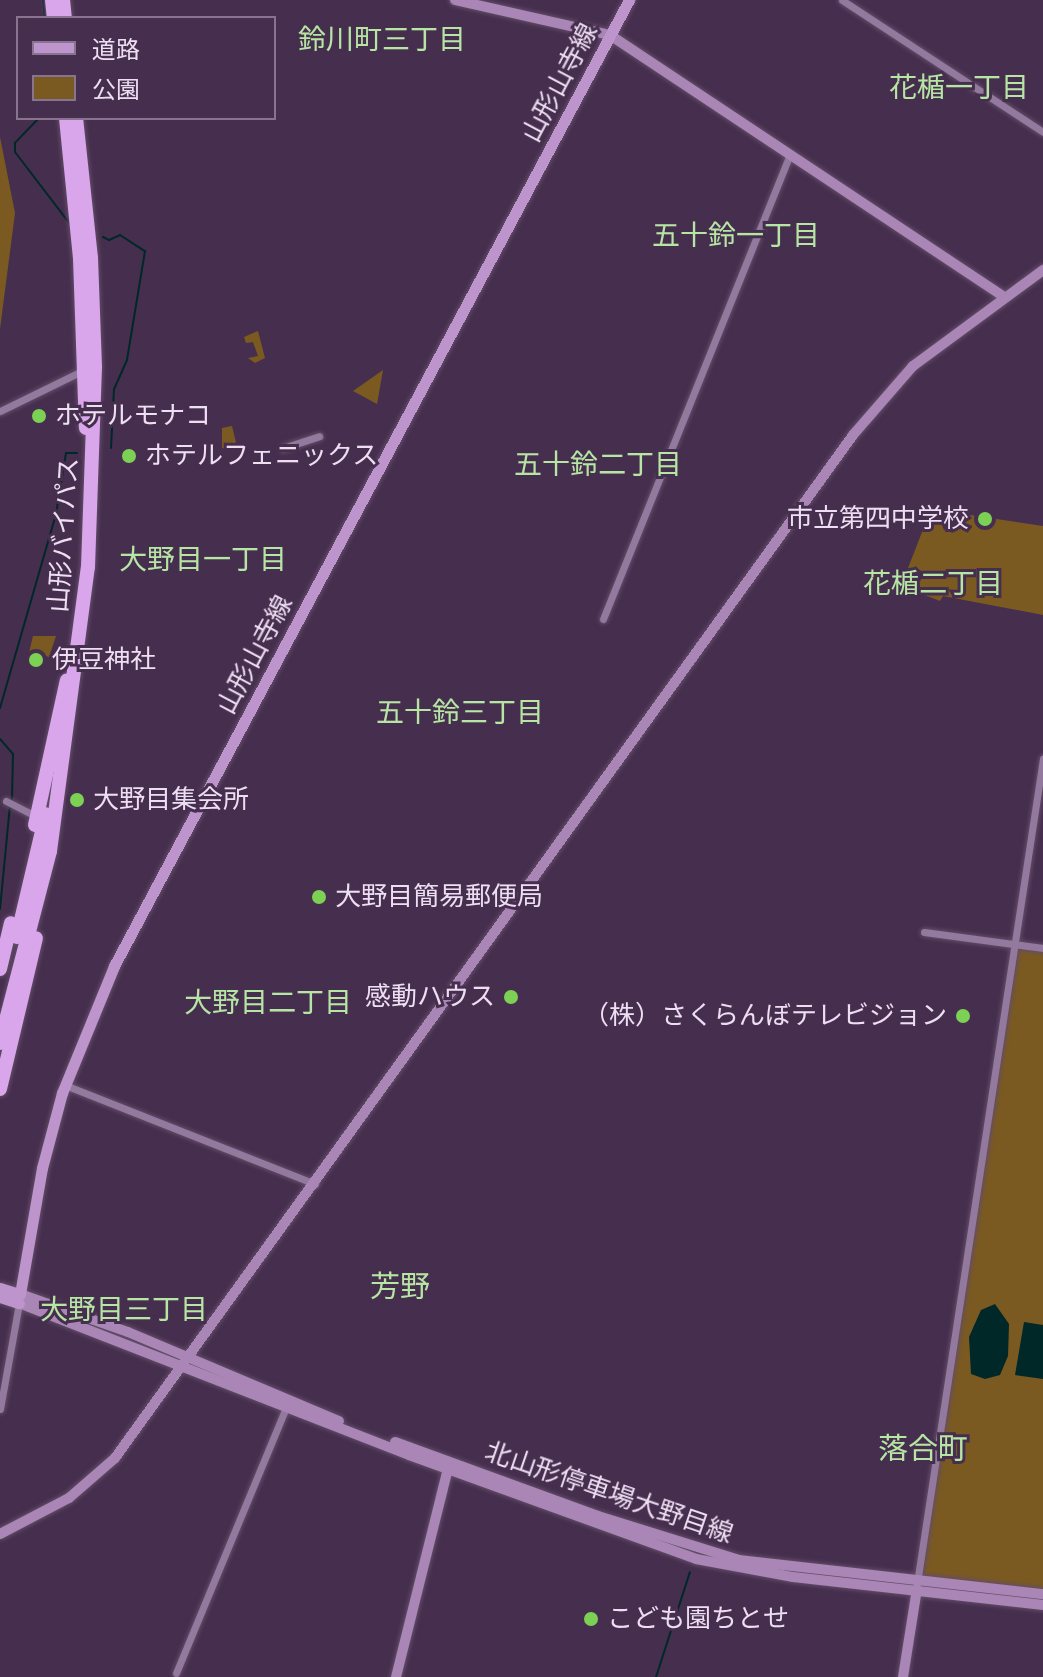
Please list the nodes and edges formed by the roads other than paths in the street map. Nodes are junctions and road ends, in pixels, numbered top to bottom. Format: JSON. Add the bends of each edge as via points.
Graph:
{"nodes":[{"id":1,"x":455,"y":0,"type":"edge"},
{"id":2,"x":629,"y":0,"type":"edge"},
{"id":3,"x":842,"y":0,"type":"edge"},
{"id":4,"x":610,"y":35,"type":"junction"},
{"id":5,"x":66,"y":120,"type":"edge"},
{"id":6,"x":76,"y":120,"type":"edge"},
{"id":7,"x":1043,"y":132,"type":"edge"},
{"id":8,"x":790,"y":154,"type":"junction"},
{"id":9,"x":1043,"y":270,"type":"edge"},
{"id":10,"x":1002,"y":295,"type":"junction"},
{"id":11,"x":85,"y":369,"type":"junction"},
{"id":12,"x":0,"y":411,"type":"edge"},
{"id":13,"x":319,"y":436,"type":"dead end"},
{"id":14,"x":283,"y":448,"type":"dead end"},
{"id":15,"x":603,"y":619,"type":"dead end"},
{"id":16,"x":1043,"y":759,"type":"edge"},
{"id":17,"x":6,"y":801,"type":"dead end"},
{"id":18,"x":42,"y":816,"type":"junction"},
{"id":19,"x":50,"y":851,"type":"junction"},
{"id":20,"x":924,"y":932,"type":"dead end"},
{"id":21,"x":1014,"y":944,"type":"junction"},
{"id":22,"x":1043,"y":948,"type":"edge"},
{"id":23,"x":0,"y":969,"type":"edge"},
{"id":24,"x":0,"y":1004,"type":"edge"},
{"id":25,"x":0,"y":1043,"type":"edge"},
{"id":26,"x":65,"y":1085,"type":"junction"},
{"id":27,"x":0,"y":1089,"type":"edge"},
{"id":28,"x":315,"y":1184,"type":"junction"},
{"id":29,"x":0,"y":1288,"type":"edge"},
{"id":30,"x":0,"y":1297,"type":"edge"},
{"id":31,"x":20,"y":1299,"type":"junction"},
{"id":32,"x":186,"y":1361,"type":"junction"},
{"id":33,"x":286,"y":1408,"type":"junction"},
{"id":34,"x":0,"y":1409,"type":"edge"},
{"id":35,"x":448,"y":1469,"type":"junction"},
{"id":36,"x":0,"y":1534,"type":"edge"},
{"id":37,"x":917,"y":1585,"type":"junction"},
{"id":38,"x":1043,"y":1594,"type":"edge"},
{"id":39,"x":1043,"y":1605,"type":"edge"},
{"id":40,"x":176,"y":1673,"type":"dead end"},
{"id":41,"x":396,"y":1677,"type":"edge"},
{"id":42,"x":903,"y":1677,"type":"edge"}],
"edges":[{"from":1,"to":4,"type":"street"},
{"from":2,"to":4,"type":"main road","name":"山形山寺線"},
{"from":3,"to":7,"type":"street"},
{"from":4,"to":8,"type":"street"},
{"from":4,"to":26,"type":"main road","name":"山形山寺線","via":[[114,966]]},
{"from":5,"to":11,"type":"highway","name":"山形バイパス"},
{"from":6,"to":19,"type":"highway","name":"山形バイパス","via":[[91,258],[95,442],[79,653]]},
{"from":8,"to":10,"type":"street"},
{"from":8,"to":15,"type":"street"},
{"from":9,"to":10,"type":"street"},
{"from":10,"to":28,"type":"street","via":[[913,366],[853,435]]},
{"from":11,"to":12,"type":"street"},
{"from":11,"to":18,"type":"highway","name":"山形バイパス","via":[[81,569]]},
{"from":13,"to":14,"type":"street"},
{"from":16,"to":21,"type":"street"},
{"from":17,"to":18,"type":"street"},
{"from":18,"to":23,"type":"highway"},
{"from":18,"to":24,"type":"highway","name":"山形バイパス"},
{"from":19,"to":25,"type":"highway","name":"山形バイパス"},
{"from":19,"to":27,"type":"highway","via":[[18,1023]]},
{"from":20,"to":21,"type":"street"},
{"from":21,"to":22,"type":"street"},
{"from":21,"to":37,"type":"street"},
{"from":26,"to":28,"type":"street"},
{"from":26,"to":31,"type":"main road","name":"山形山寺線","via":[[42,1168]]},
{"from":28,"to":32,"type":"street"},
{"from":29,"to":31,"type":"main road"},
{"from":30,"to":31,"type":"main road"},
{"from":31,"to":32,"type":"street"},
{"from":31,"to":34,"type":"street"},
{"from":32,"to":33,"type":"street","name":"北山形停車場大野目線"},
{"from":32,"to":36,"type":"street","via":[[94,1479],[47,1512]]},
{"from":32,"to":37,"type":"street","name":"北山形停車場大野目線","via":[[367,1432],[699,1550]]},
{"from":33,"to":35,"type":"street","name":"北山形停車場大野目線"},
{"from":33,"to":40,"type":"street"},
{"from":35,"to":37,"type":"street","name":"北山形停車場大野目線","via":[[696,1559],[793,1577]]},
{"from":35,"to":41,"type":"street"},
{"from":37,"to":38,"type":"street","name":"北山形停車場大野目線"},
{"from":37,"to":39,"type":"street","name":"北山形停車場大野目線"},
{"from":37,"to":42,"type":"street"}]}
